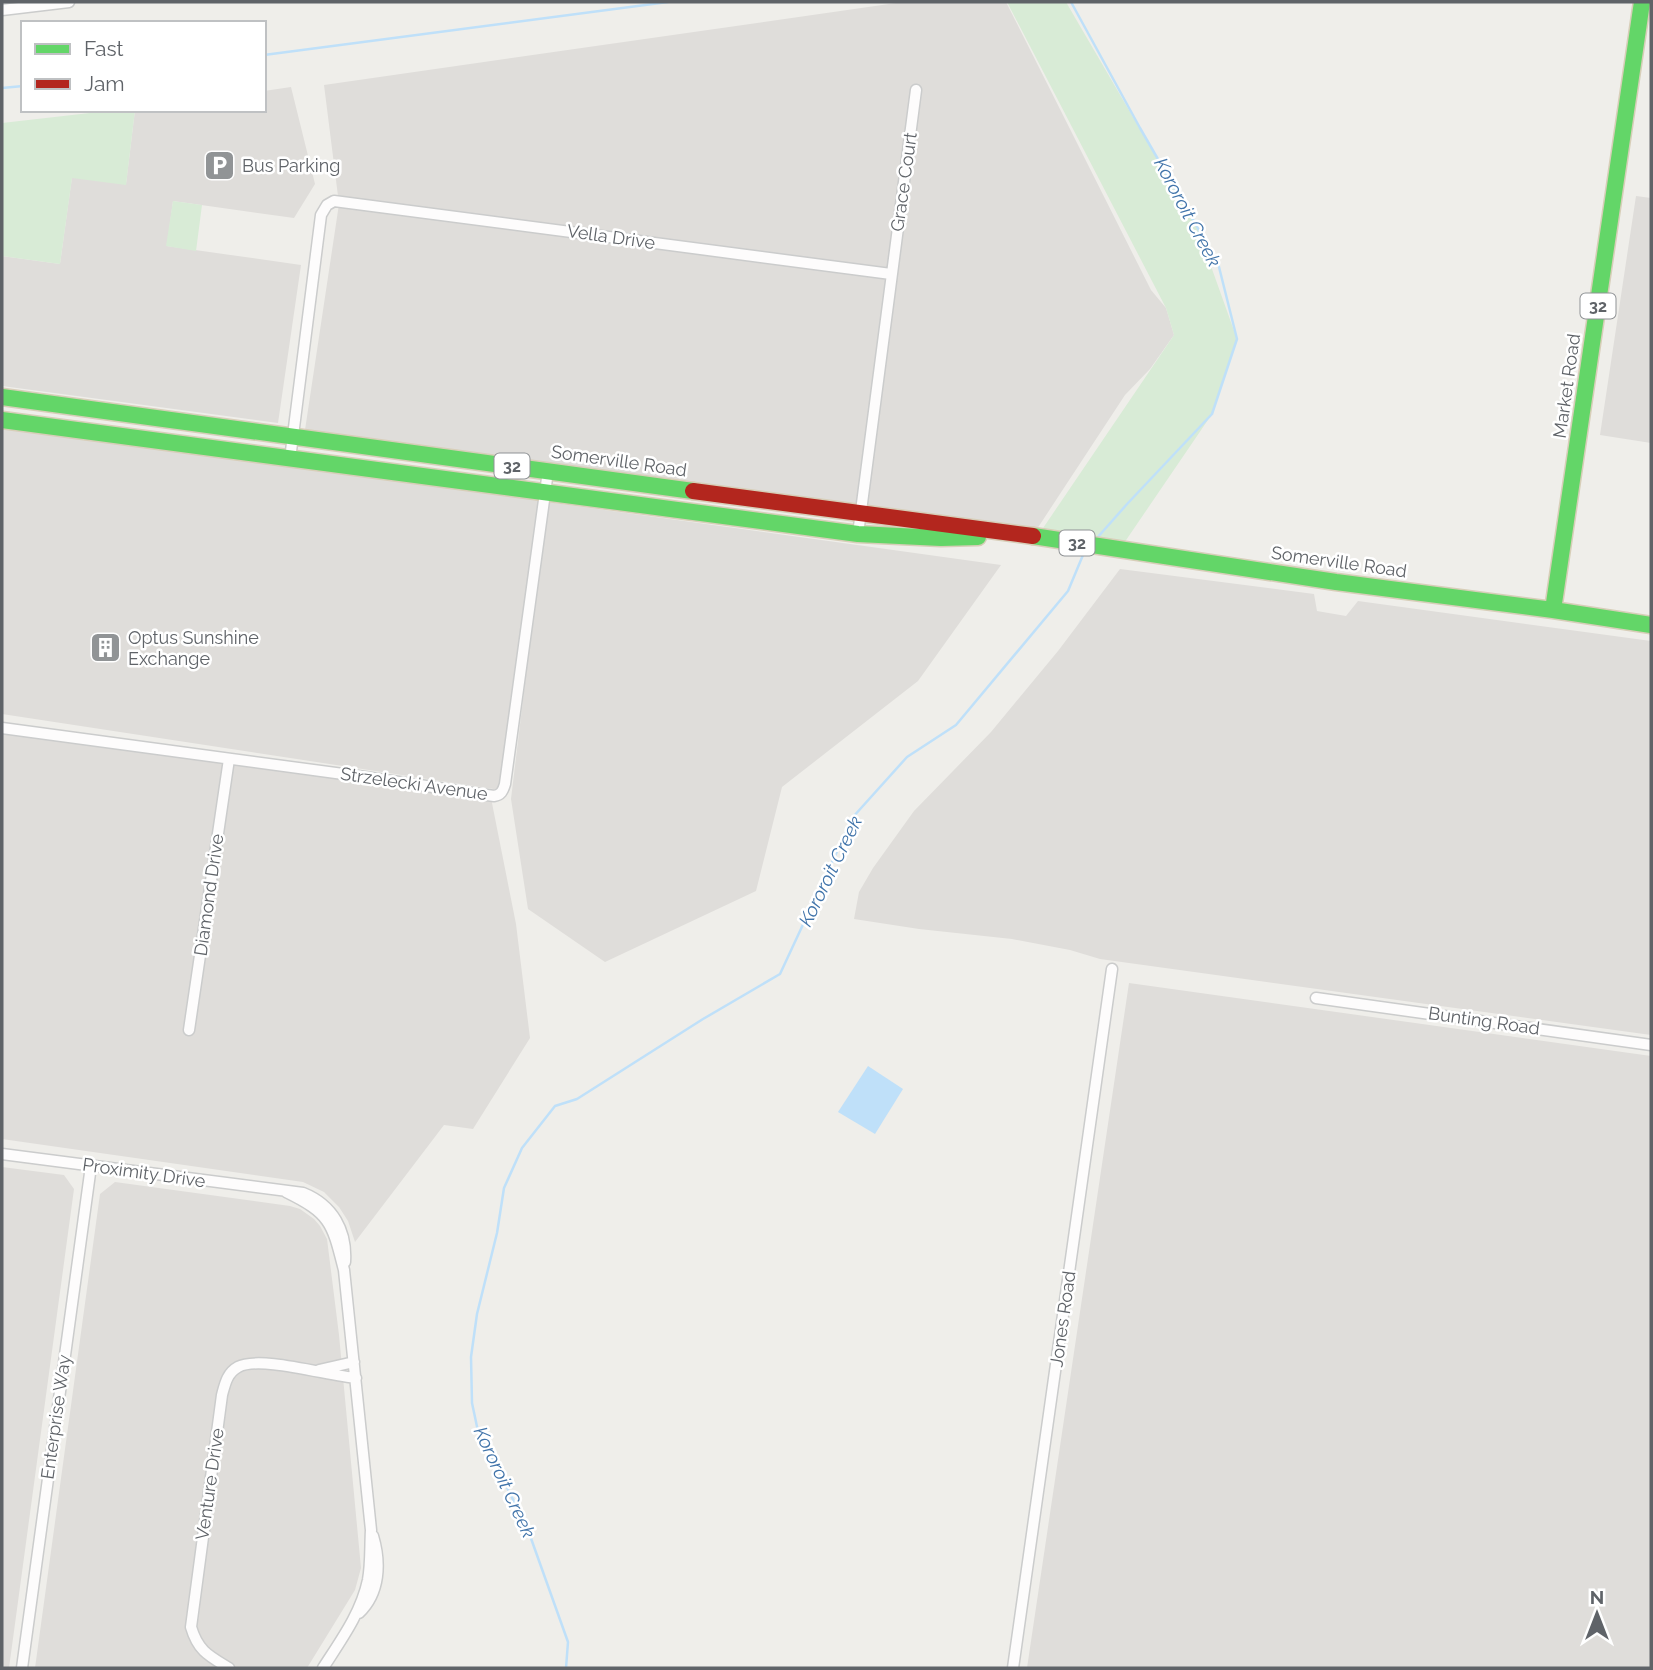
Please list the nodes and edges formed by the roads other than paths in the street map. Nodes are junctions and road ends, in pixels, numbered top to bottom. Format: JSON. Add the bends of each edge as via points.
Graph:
{"nodes":[{"id":1,"x":69,"y":2,"type":"edge"},
{"id":2,"x":1642,"y":2,"type":"edge"},
{"id":3,"x":2,"y":10,"type":"edge"},
{"id":4,"x":916,"y":90,"type":"dead end"},
{"id":5,"x":891,"y":274,"type":"junction"},
{"id":6,"x":2,"y":397,"type":"edge"},
{"id":7,"x":2,"y":420,"type":"edge"},
{"id":8,"x":293,"y":436,"type":"junction"},
{"id":9,"x":290,"y":459,"type":"junction"},
{"id":10,"x":548,"y":471,"type":"junction"},
{"id":11,"x":546,"y":494,"type":"junction"},
{"id":12,"x":860,"y":513,"type":"junction"},
{"id":13,"x":858,"y":534,"type":"junction"},
{"id":14,"x":1022,"y":536,"type":"junction"},
{"id":15,"x":1553,"y":610,"type":"junction"},
{"id":16,"x":1651,"y":625,"type":"edge"},
{"id":17,"x":2,"y":728,"type":"edge"},
{"id":18,"x":229,"y":760,"type":"junction"},
{"id":19,"x":1112,"y":969,"type":"dead end"},
{"id":20,"x":1316,"y":998,"type":"dead end"},
{"id":21,"x":189,"y":1030,"type":"dead end"},
{"id":22,"x":1651,"y":1045,"type":"edge"},
{"id":23,"x":2,"y":1153,"type":"edge"},
{"id":24,"x":91,"y":1166,"type":"junction"},
{"id":25,"x":354,"y":1362,"type":"junction"},
{"id":26,"x":315,"y":1370,"type":"junction"},
{"id":27,"x":356,"y":1378,"type":"junction"},
{"id":28,"x":22,"y":1668,"type":"edge"},
{"id":29,"x":229,"y":1668,"type":"edge"},
{"id":30,"x":323,"y":1668,"type":"edge"},
{"id":31,"x":1013,"y":1668,"type":"edge"}],
"edges":[{"from":1,"to":3,"type":"street"},
{"from":2,"to":15,"type":"main road","name":"Market Road","number":"32"},
{"from":4,"to":5,"type":"street","name":"Grace Court"},
{"from":5,"to":8,"type":"street","name":"Vella Drive","via":[[334,201],[321,215]]},
{"from":5,"to":12,"type":"street"},
{"from":6,"to":8,"type":"main road","name":"Somerville Road","number":"32"},
{"from":7,"to":9,"type":"main road","name":"Somerville Road","number":"32"},
{"from":8,"to":9,"type":"street","name":"Vella Drive"},
{"from":8,"to":10,"type":"main road","name":"Somerville Road","number":"32"},
{"from":9,"to":11,"type":"main road","name":"Somerville Road","number":"32"},
{"from":10,"to":11,"type":"street","name":"Strzelecki Avenue"},
{"from":10,"to":12,"type":"main road","name":"Somerville Road","number":"32"},
{"from":11,"to":13,"type":"main road","name":"Somerville Road","number":"32"},
{"from":11,"to":18,"type":"street","name":"Strzelecki Avenue","via":[[502,792],[494,796]]},
{"from":12,"to":13,"type":"street"},
{"from":12,"to":14,"type":"main road","name":"Somerville Road","number":"32"},
{"from":13,"to":14,"type":"main road","name":"Somerville Road","number":"32"},
{"from":14,"to":15,"type":"main road","name":"Somerville Road","number":"32"},
{"from":15,"to":16,"type":"main road","name":"Somerville Road"},
{"from":17,"to":18,"type":"street","name":"Strzelecki Avenue"},
{"from":18,"to":21,"type":"street","name":"Diamond Drive"},
{"from":19,"to":31,"type":"street","name":"Jones Road"},
{"from":20,"to":22,"type":"street","name":"Bunting Road"},
{"from":23,"to":24,"type":"street","name":"Proximity Drive"},
{"from":24,"to":25,"type":"street","name":"Proximity Drive","via":[[286,1192],[314,1208],[334,1234],[344,1270]]},
{"from":24,"to":28,"type":"street","name":"Enterprise Way"},
{"from":25,"to":26,"type":"street","name":"Venture Drive"},
{"from":25,"to":27,"type":"street","name":"Proximity Drive"},
{"from":26,"to":27,"type":"street","name":"Venture Drive"},
{"from":26,"to":29,"type":"street","name":"Venture Drive","via":[[246,1364],[237,1367],[226,1381],[191,1627],[202,1650]]},
{"from":27,"to":30,"type":"street","name":"Proximity Drive","via":[[371,1530],[368,1580],[356,1616]]}]}
